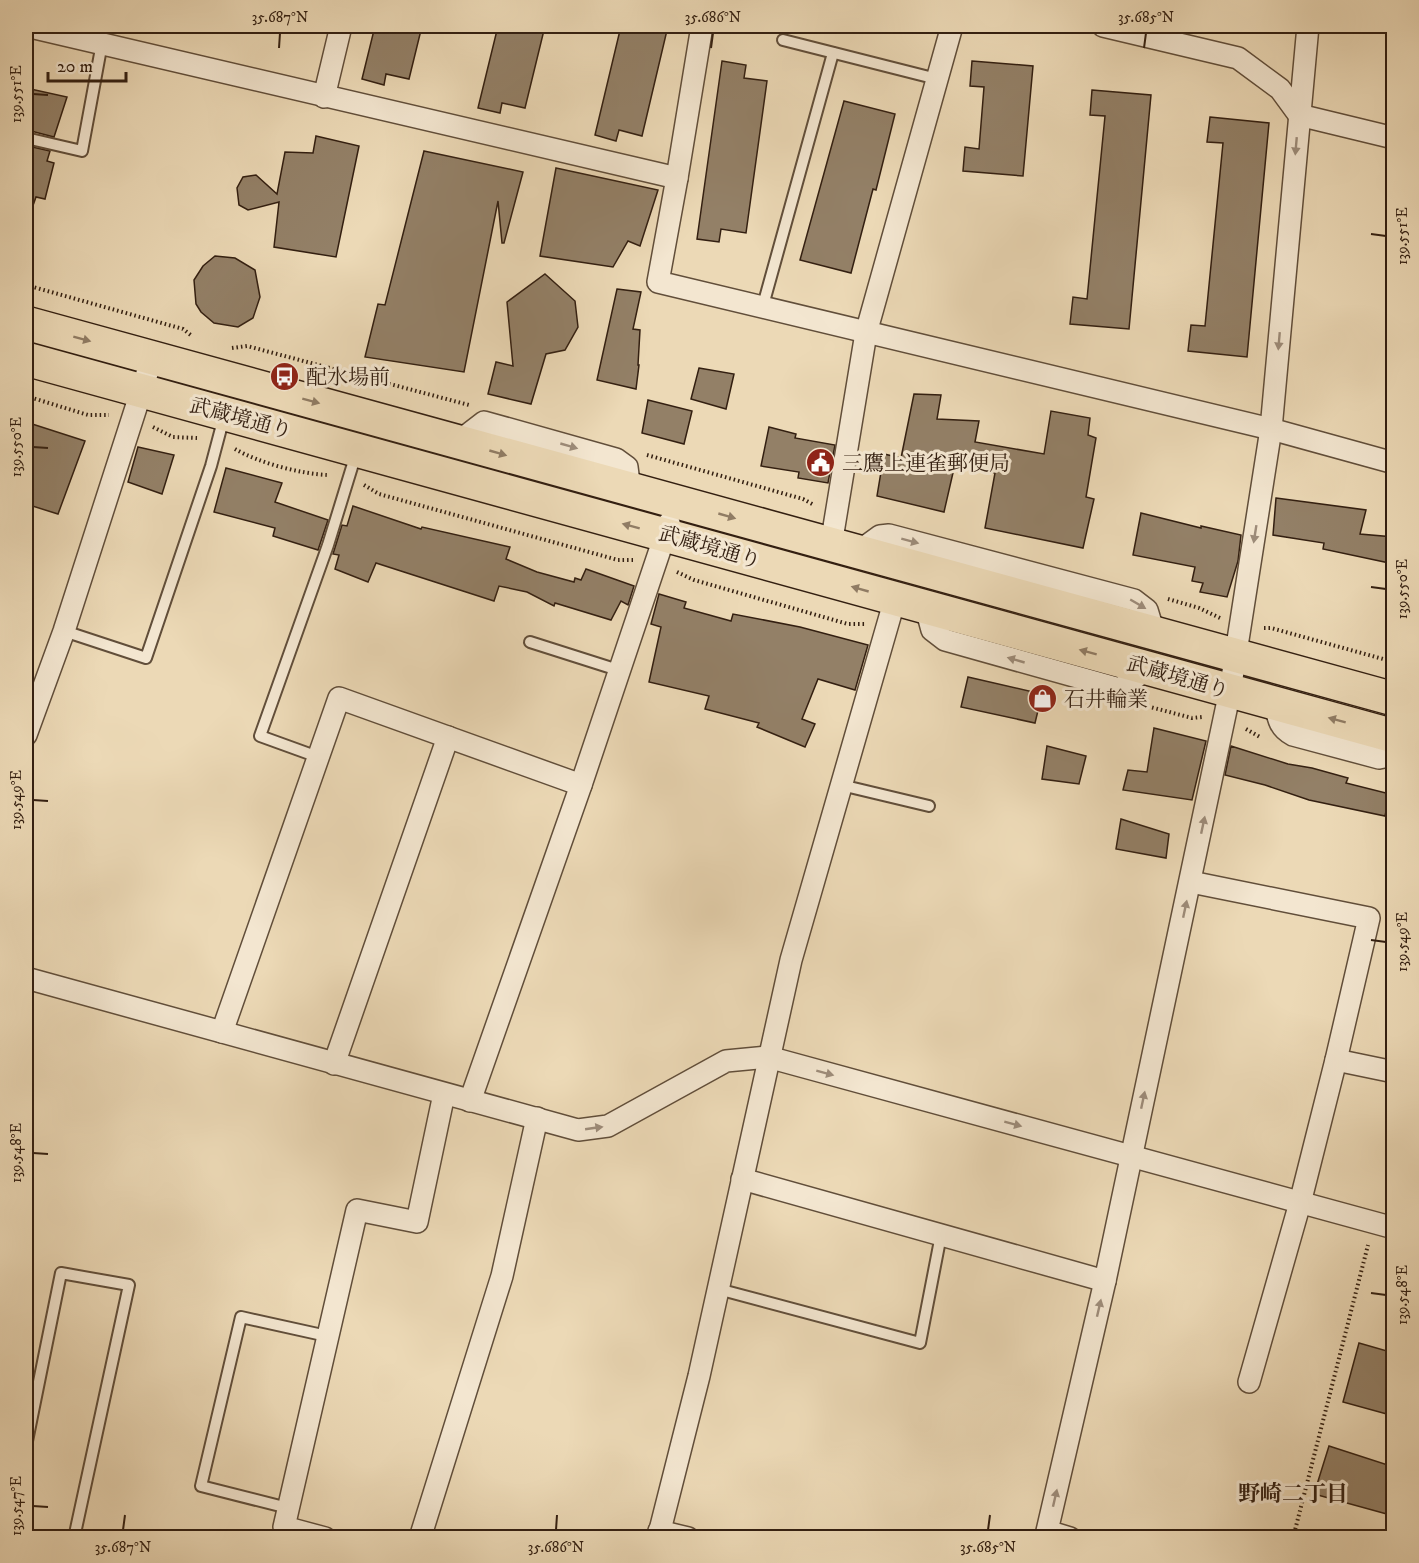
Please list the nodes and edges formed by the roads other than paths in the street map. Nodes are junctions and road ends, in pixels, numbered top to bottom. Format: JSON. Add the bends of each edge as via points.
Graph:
{"nodes":[{"id":1,"x":26,"y":26,"type":"edge"},
{"id":2,"x":341,"y":26,"type":"edge"},
{"id":3,"x":702,"y":26,"type":"edge"},
{"id":4,"x":952,"y":26,"type":"edge"},
{"id":5,"x":1103,"y":26,"type":"edge"},
{"id":6,"x":1308,"y":26,"type":"edge"},
{"id":7,"x":783,"y":40,"type":"dead end"},
{"id":8,"x":102,"y":43,"type":"junction"},
{"id":9,"x":832,"y":53,"type":"junction"},
{"id":10,"x":1305,"y":59,"type":"junction"},
{"id":11,"x":937,"y":79,"type":"junction"},
{"id":12,"x":1280,"y":89,"type":"junction"},
{"id":13,"x":324,"y":97,"type":"junction"},
{"id":14,"x":1299,"y":116,"type":"junction"},
{"id":15,"x":26,"y":138,"type":"edge"},
{"id":16,"x":1394,"y":138,"type":"edge"},
{"id":17,"x":677,"y":178,"type":"junction"},
{"id":18,"x":762,"y":309,"type":"junction"},
{"id":19,"x":26,"y":323,"type":"edge"},
{"id":20,"x":866,"y":333,"type":"junction"},
{"id":21,"x":152,"y":358,"type":"junction"},
{"id":22,"x":26,"y":359,"type":"edge"},
{"id":23,"x":255,"y":386,"type":"junction"},
{"id":24,"x":143,"y":406,"type":"junction"},
{"id":25,"x":1271,"y":429,"type":"junction"},
{"id":26,"x":220,"y":432,"type":"junction"},
{"id":27,"x":320,"y":440,"type":"junction"},
{"id":28,"x":1394,"y":463,"type":"edge"},
{"id":29,"x":358,"y":465,"type":"junction"},
{"id":30,"x":677,"y":503,"type":"junction"},
{"id":31,"x":665,"y":534,"type":"junction"},
{"id":32,"x":845,"y":548,"type":"junction"},
{"id":33,"x":895,"y":599,"type":"junction"},
{"id":34,"x":64,"y":631,"type":"junction"},
{"id":35,"x":530,"y":642,"type":"dead end"},
{"id":36,"x":1235,"y":657,"type":"junction"},
{"id":37,"x":618,"y":670,"type":"junction"},
{"id":38,"x":1230,"y":691,"type":"junction"},
{"id":39,"x":1394,"y":699,"type":"edge"},
{"id":40,"x":1275,"y":703,"type":"junction"},
{"id":41,"x":26,"y":735,"type":"edge"},
{"id":42,"x":1394,"y":736,"type":"edge"},
{"id":43,"x":448,"y":737,"type":"junction"},
{"id":44,"x":1394,"y":755,"type":"edge"},
{"id":45,"x":318,"y":757,"type":"junction"},
{"id":46,"x":581,"y":784,"type":"junction"},
{"id":47,"x":841,"y":785,"type":"junction"},
{"id":48,"x":929,"y":806,"type":"dead end"},
{"id":49,"x":1191,"y":882,"type":"junction"},
{"id":50,"x":26,"y":978,"type":"edge"},
{"id":51,"x":222,"y":1032,"type":"junction"},
{"id":52,"x":768,"y":1057,"type":"junction"},
{"id":53,"x":1336,"y":1060,"type":"junction"},
{"id":54,"x":334,"y":1064,"type":"junction"},
{"id":55,"x":1394,"y":1072,"type":"edge"},
{"id":56,"x":444,"y":1094,"type":"junction"},
{"id":57,"x":470,"y":1101,"type":"junction"},
{"id":58,"x":537,"y":1118,"type":"junction"},
{"id":59,"x":1131,"y":1157,"type":"junction"},
{"id":60,"x":742,"y":1179,"type":"junction"},
{"id":61,"x":1300,"y":1203,"type":"junction"},
{"id":62,"x":1384,"y":1226,"type":"edge"},
{"id":63,"x":941,"y":1235,"type":"junction"},
{"id":64,"x":1106,"y":1281,"type":"junction"},
{"id":65,"x":718,"y":1289,"type":"junction"},
{"id":66,"x":327,"y":1336,"type":"junction"},
{"id":67,"x":1249,"y":1382,"type":"dead end"},
{"id":68,"x":26,"y":1446,"type":"edge"},
{"id":69,"x":288,"y":1508,"type":"junction"},
{"id":70,"x":659,"y":1534,"type":"edge"},
{"id":71,"x":74,"y":1538,"type":"edge"},
{"id":72,"x":325,"y":1538,"type":"edge"},
{"id":73,"x":420,"y":1538,"type":"edge"},
{"id":74,"x":688,"y":1538,"type":"edge"},
{"id":75,"x":1070,"y":1538,"type":"edge"}],
"edges":[{"from":1,"to":8,"type":"street"},
{"from":2,"to":13,"type":"street"},
{"from":3,"to":17,"type":"street"},
{"from":4,"to":11,"type":"street"},
{"from":5,"to":12,"type":"street","via":[[1238,58]]},
{"from":6,"to":10,"type":"street"},
{"from":7,"to":9,"type":"lane"},
{"from":8,"to":13,"type":"street"},
{"from":8,"to":15,"type":"lane","via":[[82,151]]},
{"from":9,"to":11,"type":"lane"},
{"from":9,"to":18,"type":"lane"},
{"from":10,"to":12,"type":"street"},
{"from":10,"to":14,"type":"street"},
{"from":11,"to":20,"type":"street"},
{"from":12,"to":14,"type":"street"},
{"from":13,"to":17,"type":"street"},
{"from":14,"to":16,"type":"street"},
{"from":14,"to":25,"type":"street","one_way":true},
{"from":17,"to":18,"type":"street","via":[[658,282]]},
{"from":18,"to":20,"type":"street"},
{"from":19,"to":21,"type":"main road","name":"武蔵境通り","one_way":true},
{"from":20,"to":25,"type":"street"},
{"from":20,"to":32,"type":"street"},
{"from":21,"to":23,"type":"main road","name":"武蔵境通り"},
{"from":21,"to":24,"type":"street"},
{"from":22,"to":24,"type":"main road","name":"武蔵境通り"},
{"from":23,"to":27,"type":"main road","via":[[245,390],[244,400],[286,414]]},
{"from":23,"to":30,"type":"main road","name":"武蔵境通り","one_way":true},
{"from":24,"to":26,"type":"main road","name":"武蔵境通り"},
{"from":24,"to":34,"type":"street"},
{"from":25,"to":28,"type":"street"},
{"from":25,"to":36,"type":"street","one_way":true},
{"from":26,"to":27,"type":"main road","name":"武蔵境通り"},
{"from":26,"to":34,"type":"lane","via":[[146,658]]},
{"from":27,"to":29,"type":"main road","name":"武蔵境通り"},
{"from":31,"to":29,"type":"main road","name":"武蔵境通り","one_way":true},
{"from":29,"to":45,"type":"lane","via":[[260,736]]},
{"from":30,"to":31,"type":"street"},
{"from":30,"to":32,"type":"main road","name":"武蔵境通り","one_way":true},
{"from":33,"to":31,"type":"main road","name":"武蔵境通り","one_way":true},
{"from":31,"to":37,"type":"street"},
{"from":32,"to":36,"type":"main road","name":"武蔵境通り","one_way":true},
{"from":38,"to":33,"type":"main road","name":"武蔵境通り","one_way":true},
{"from":33,"to":47,"type":"street"},
{"from":34,"to":41,"type":"street"},
{"from":35,"to":37,"type":"lane"},
{"from":36,"to":38,"type":"street"},
{"from":36,"to":39,"type":"main road","name":"武蔵境通り"},
{"from":37,"to":46,"type":"street"},
{"from":38,"to":40,"type":"main road","name":"武蔵境通り"},
{"from":49,"to":38,"type":"street","one_way":true},
{"from":42,"to":40,"type":"main road","name":"武蔵境通り","one_way":true},
{"from":40,"to":44,"type":"street","via":[[1280,724],[1293,735],[1379,758]]},
{"from":43,"to":45,"type":"street","via":[[339,698]]},
{"from":43,"to":46,"type":"street"},
{"from":43,"to":54,"type":"street"},
{"from":45,"to":51,"type":"street"},
{"from":46,"to":57,"type":"street"},
{"from":47,"to":48,"type":"lane"},
{"from":47,"to":52,"type":"street"},
{"from":49,"to":53,"type":"street","via":[[1368,918]]},
{"from":59,"to":49,"type":"street","one_way":true},
{"from":50,"to":51,"type":"street"},
{"from":51,"to":54,"type":"street"},
{"from":58,"to":52,"type":"street","one_way":true,"via":[[578,1130],[608,1126],[726,1061]]},
{"from":52,"to":59,"type":"street","one_way":true},
{"from":52,"to":60,"type":"street"},
{"from":53,"to":55,"type":"street"},
{"from":53,"to":61,"type":"street"},
{"from":54,"to":56,"type":"street"},
{"from":56,"to":57,"type":"street"},
{"from":56,"to":66,"type":"street","via":[[417,1222],[357,1210]]},
{"from":57,"to":58,"type":"street"},
{"from":58,"to":73,"type":"street","via":[[502,1276]]},
{"from":59,"to":61,"type":"street"},
{"from":59,"to":64,"type":"street"},
{"from":60,"to":63,"type":"street"},
{"from":60,"to":65,"type":"street"},
{"from":61,"to":62,"type":"street"},
{"from":61,"to":67,"type":"street"},
{"from":63,"to":64,"type":"street"},
{"from":63,"to":65,"type":"lane","via":[[920,1343]]},
{"from":75,"to":64,"type":"street","one_way":true,"via":[[1047,1531]]},
{"from":65,"to":70,"type":"street"},
{"from":66,"to":69,"type":"street"},
{"from":66,"to":69,"type":"lane","via":[[241,1317],[201,1486]]},
{"from":68,"to":71,"type":"lane","via":[[61,1273],[129,1285]]},
{"from":69,"to":72,"type":"street","via":[[284,1527]]},
{"from":70,"to":74,"type":"street"}]}
